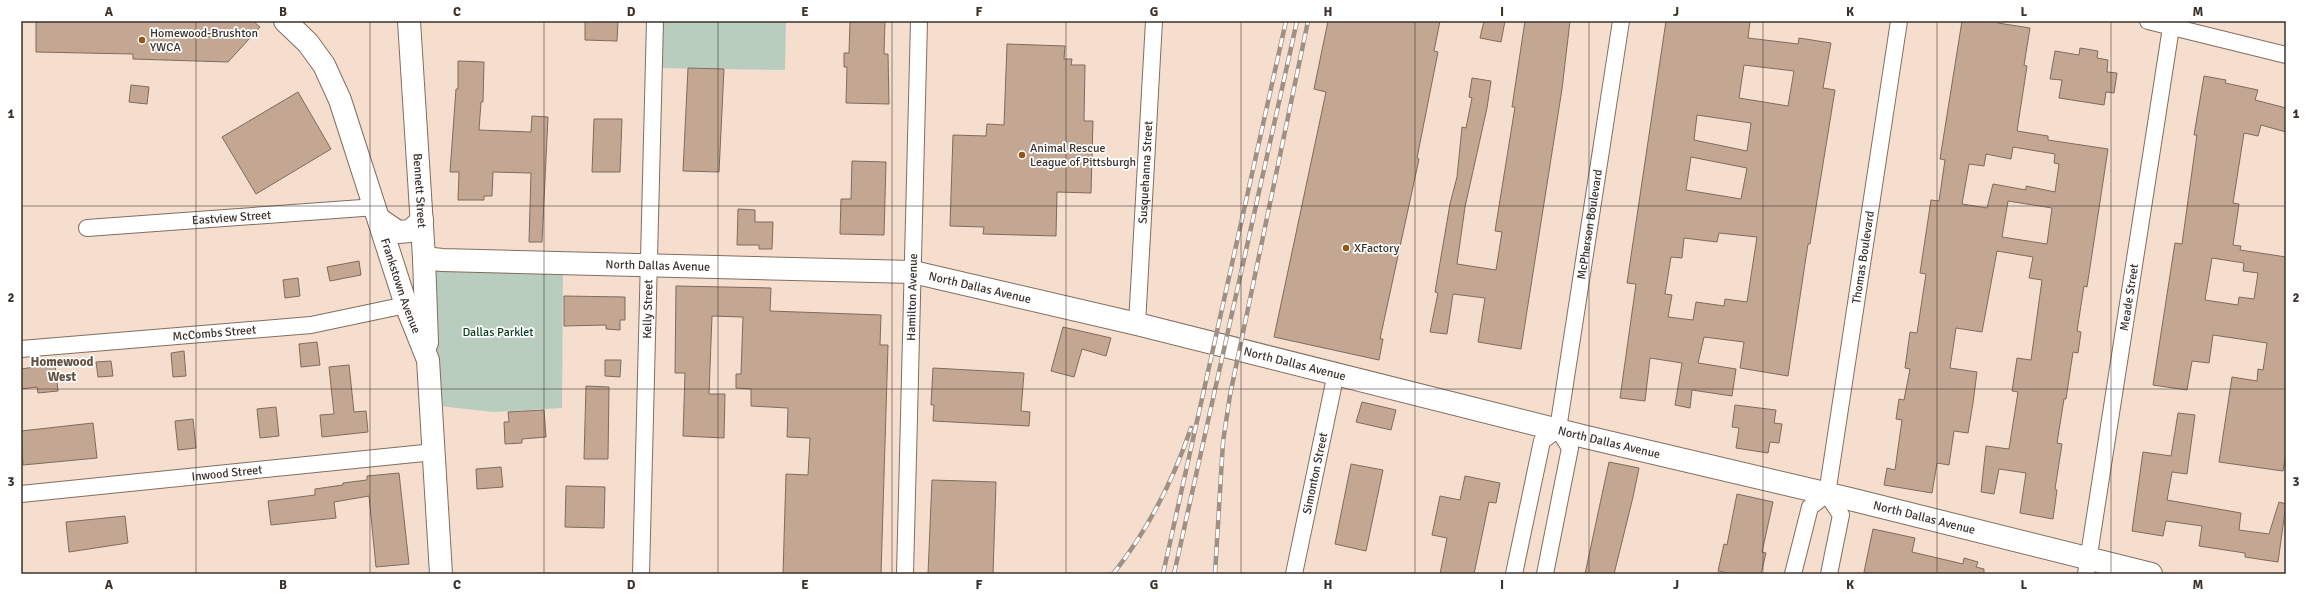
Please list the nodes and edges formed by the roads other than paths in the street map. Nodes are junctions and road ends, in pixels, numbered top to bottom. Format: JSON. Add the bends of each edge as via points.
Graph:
{"nodes":[{"id":1,"x":285,"y":21,"type":"edge"},
{"id":2,"x":409,"y":21,"type":"edge"},
{"id":3,"x":655,"y":21,"type":"edge"},
{"id":4,"x":920,"y":21,"type":"edge"},
{"id":5,"x":1154,"y":21,"type":"edge"},
{"id":6,"x":1621,"y":21,"type":"edge"},
{"id":7,"x":1899,"y":21,"type":"edge"},
{"id":8,"x":2148,"y":21,"type":"edge"},
{"id":9,"x":2171,"y":24,"type":"edge"},
{"id":10,"x":2286,"y":55,"type":"edge"},
{"id":11,"x":378,"y":213,"type":"junction"},
{"id":12,"x":422,"y":220,"type":"junction"},
{"id":13,"x":87,"y":228,"type":"dead end"},
{"id":14,"x":424,"y":258,"type":"junction"},
{"id":15,"x":648,"y":266,"type":"junction"},
{"id":16,"x":913,"y":272,"type":"junction"},
{"id":17,"x":396,"y":273,"type":"junction"},
{"id":18,"x":406,"y":305,"type":"junction"},
{"id":19,"x":1137,"y":324,"type":"junction"},
{"id":20,"x":21,"y":349,"type":"edge"},
{"id":21,"x":428,"y":360,"type":"junction"},
{"id":22,"x":1336,"y":373,"type":"junction"},
{"id":23,"x":1558,"y":428,"type":"junction"},
{"id":24,"x":434,"y":452,"type":"junction"},
{"id":25,"x":21,"y":494,"type":"edge"},
{"id":26,"x":1827,"y":494,"type":"junction"},
{"id":27,"x":2087,"y":567,"type":"edge"},
{"id":28,"x":441,"y":574,"type":"edge"},
{"id":29,"x":641,"y":574,"type":"edge"},
{"id":30,"x":905,"y":574,"type":"edge"},
{"id":31,"x":1294,"y":574,"type":"edge"},
{"id":32,"x":1514,"y":574,"type":"edge"},
{"id":33,"x":1545,"y":574,"type":"edge"},
{"id":34,"x":1793,"y":574,"type":"edge"},
{"id":35,"x":1829,"y":574,"type":"edge"},
{"id":36,"x":2151,"y":574,"type":"edge"}],
"edges":[{"from":1,"to":11,"type":"main road","name":"Frankstown Avenue","via":[[308,43],[324,66],[340,100]]},
{"from":2,"to":12,"type":"main road","name":"Bennett Street"},
{"from":3,"to":15,"type":"street","name":"Kelly Street"},
{"from":4,"to":16,"type":"street","name":"Hamilton Avenue"},
{"from":5,"to":19,"type":"street","name":"Susquehanna Street"},
{"from":6,"to":23,"type":"street","name":"McPherson Boulevard"},
{"from":7,"to":26,"type":"street","name":"Thomas Boulevard"},
{"from":8,"to":9,"type":"street"},
{"from":9,"to":10,"type":"street"},
{"from":9,"to":27,"type":"street","name":"Meade Street"},
{"from":11,"to":12,"type":"main road","via":[[398,232],[410,231]]},
{"from":11,"to":13,"type":"street","name":"Eastview Street"},
{"from":11,"to":17,"type":"main road","name":"Frankstown Avenue"},
{"from":12,"to":14,"type":"main road","name":"Bennett Street"},
{"from":14,"to":15,"type":"main road","name":"North Dallas Avenue"},
{"from":14,"to":17,"type":"main road"},
{"from":14,"to":21,"type":"main road","name":"Bennett Street"},
{"from":15,"to":16,"type":"main road","name":"North Dallas Avenue"},
{"from":15,"to":29,"type":"street","name":"Kelly Street"},
{"from":16,"to":19,"type":"main road","name":"North Dallas Avenue"},
{"from":16,"to":30,"type":"street","name":"Hamilton Avenue"},
{"from":17,"to":18,"type":"main road","name":"Frankstown Avenue"},
{"from":18,"to":20,"type":"street","name":"McCombs Street","via":[[311,325]]},
{"from":18,"to":21,"type":"main road","name":"Frankstown Avenue"},
{"from":19,"to":22,"type":"main road","name":"North Dallas Avenue"},
{"from":21,"to":24,"type":"main road","name":"Frankstown Avenue"},
{"from":22,"to":23,"type":"main road","name":"North Dallas Avenue"},
{"from":22,"to":31,"type":"street","name":"Simonton Street"},
{"from":23,"to":26,"type":"main road","name":"North Dallas Avenue"},
{"from":23,"to":32,"type":"street","via":[[1542,441]]},
{"from":23,"to":33,"type":"street","via":[[1570,448]]},
{"from":24,"to":25,"type":"street","name":"Inwood Street"},
{"from":24,"to":28,"type":"main road","name":"Frankstown Avenue"},
{"from":26,"to":27,"type":"main road","name":"North Dallas Avenue"},
{"from":26,"to":34,"type":"street","via":[[1810,507]]},
{"from":26,"to":35,"type":"street","via":[[1841,515]]},
{"from":27,"to":36,"type":"main road","name":"North Dallas Avenue"}]}
